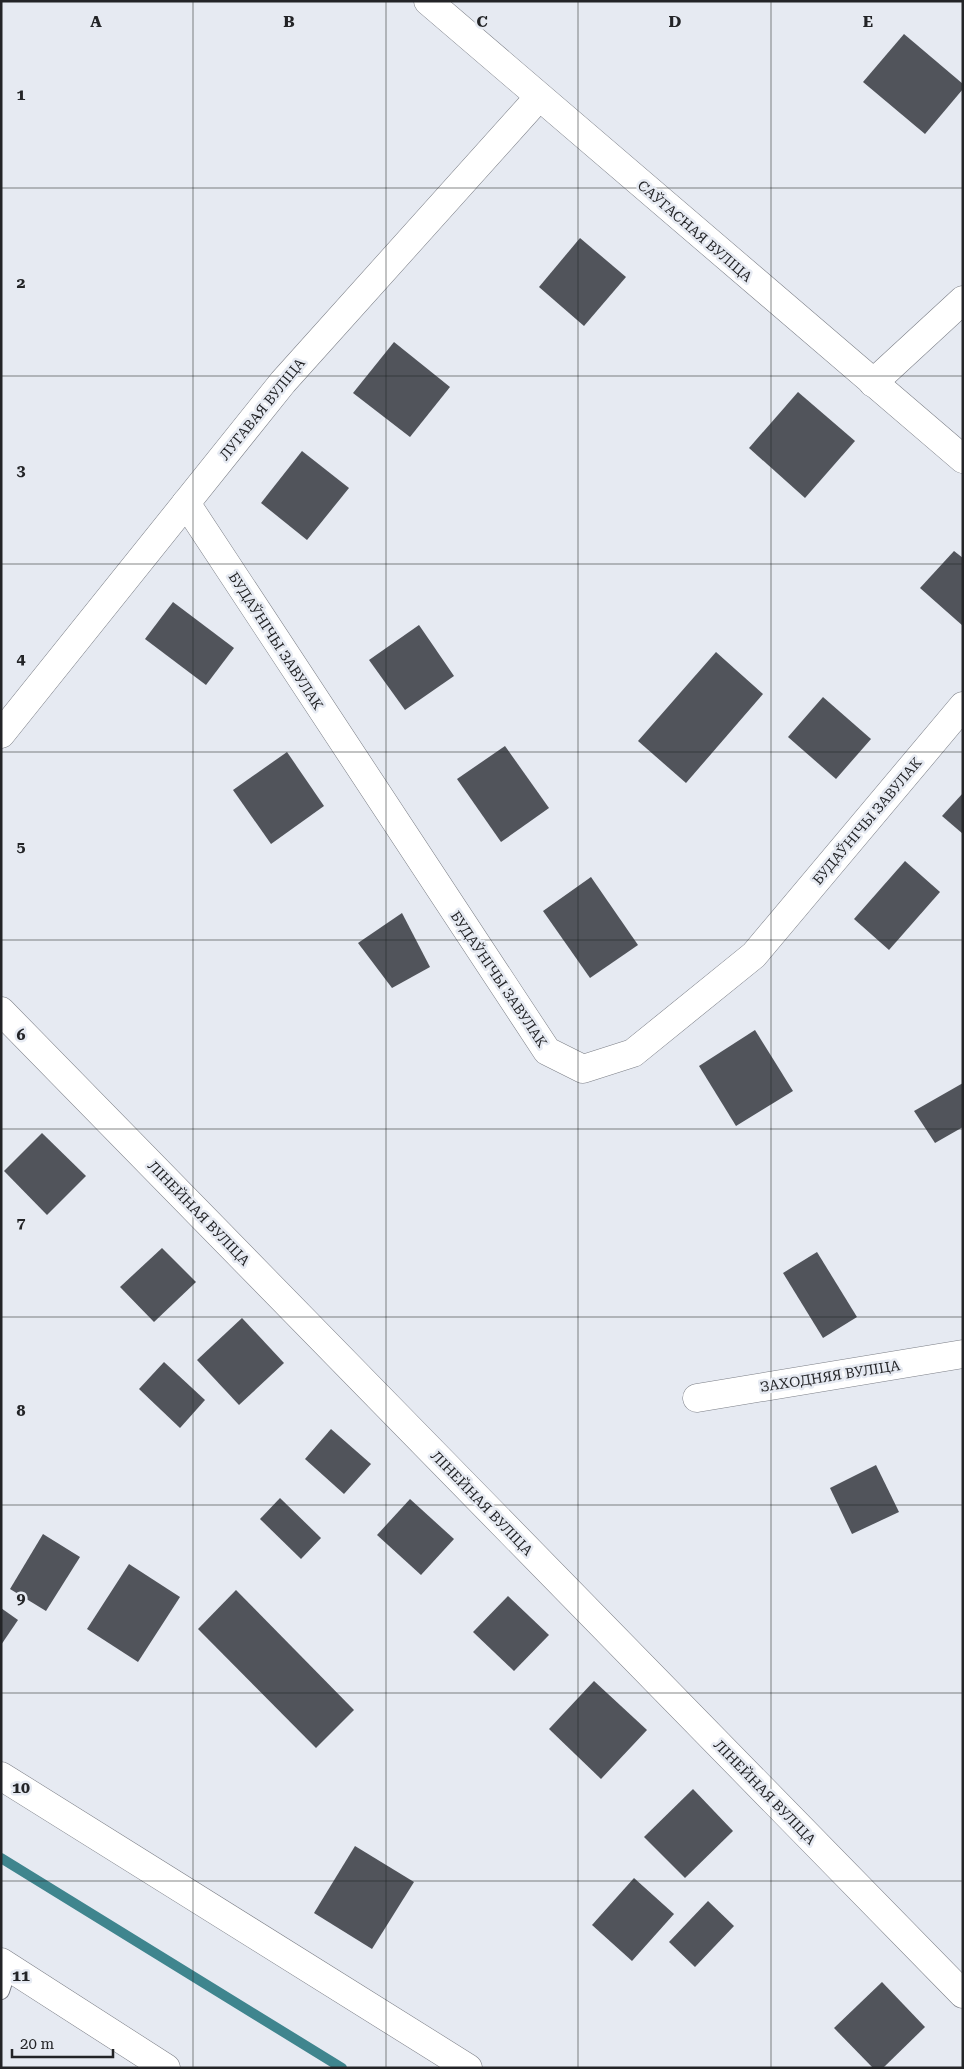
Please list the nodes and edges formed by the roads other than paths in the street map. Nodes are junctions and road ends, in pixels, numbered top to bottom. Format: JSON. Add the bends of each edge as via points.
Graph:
{"nodes":[{"id":1,"x":428,"y":1,"type":"edge"},
{"id":2,"x":539,"y":97,"type":"junction"},
{"id":3,"x":963,"y":300,"type":"edge"},
{"id":4,"x":872,"y":383,"type":"junction"},
{"id":5,"x":963,"y":459,"type":"edge"},
{"id":6,"x":186,"y":504,"type":"junction"},
{"id":7,"x":963,"y":706,"type":"edge"},
{"id":8,"x":1,"y":734,"type":"edge"},
{"id":9,"x":1,"y":1012,"type":"edge"},
{"id":10,"x":963,"y":1354,"type":"edge"},
{"id":11,"x":698,"y":1398,"type":"dead end"},
{"id":12,"x":1,"y":1776,"type":"edge"},
{"id":13,"x":4,"y":1973,"type":"edge"},
{"id":14,"x":963,"y":1994,"type":"edge"},
{"id":15,"x":166,"y":2068,"type":"edge"},
{"id":16,"x":468,"y":2068,"type":"edge"}],
"edges":[{"from":1,"to":2,"type":"street","name":"САЎГАСНАЯ ВУЛІЦА"},
{"from":2,"to":4,"type":"street","name":"САЎГАСНАЯ ВУЛІЦА"},
{"from":2,"to":6,"type":"street","name":"ЛУГАВАЯ ВУЛІЦА","via":[[283,382]]},
{"from":3,"to":4,"type":"street"},
{"from":4,"to":5,"type":"street","name":"САЎГАСНАЯ ВУЛІЦА"},
{"from":6,"to":7,"type":"street","name":"БУДАЎНІЧЫ ЗАВУЛАК","via":[[547,1051],[583,1069],[633,1053],[754,955]]},
{"from":6,"to":8,"type":"street","name":"ЛУГАВАЯ ВУЛІЦА"},
{"from":9,"to":14,"type":"street","name":"ЛІНЕЙНАЯ ВУЛІЦА"},
{"from":10,"to":11,"type":"street","name":"ЗАХОДНЯЯ ВУЛІЦА"},
{"from":12,"to":16,"type":"street"},
{"from":13,"to":15,"type":"street"}]}
